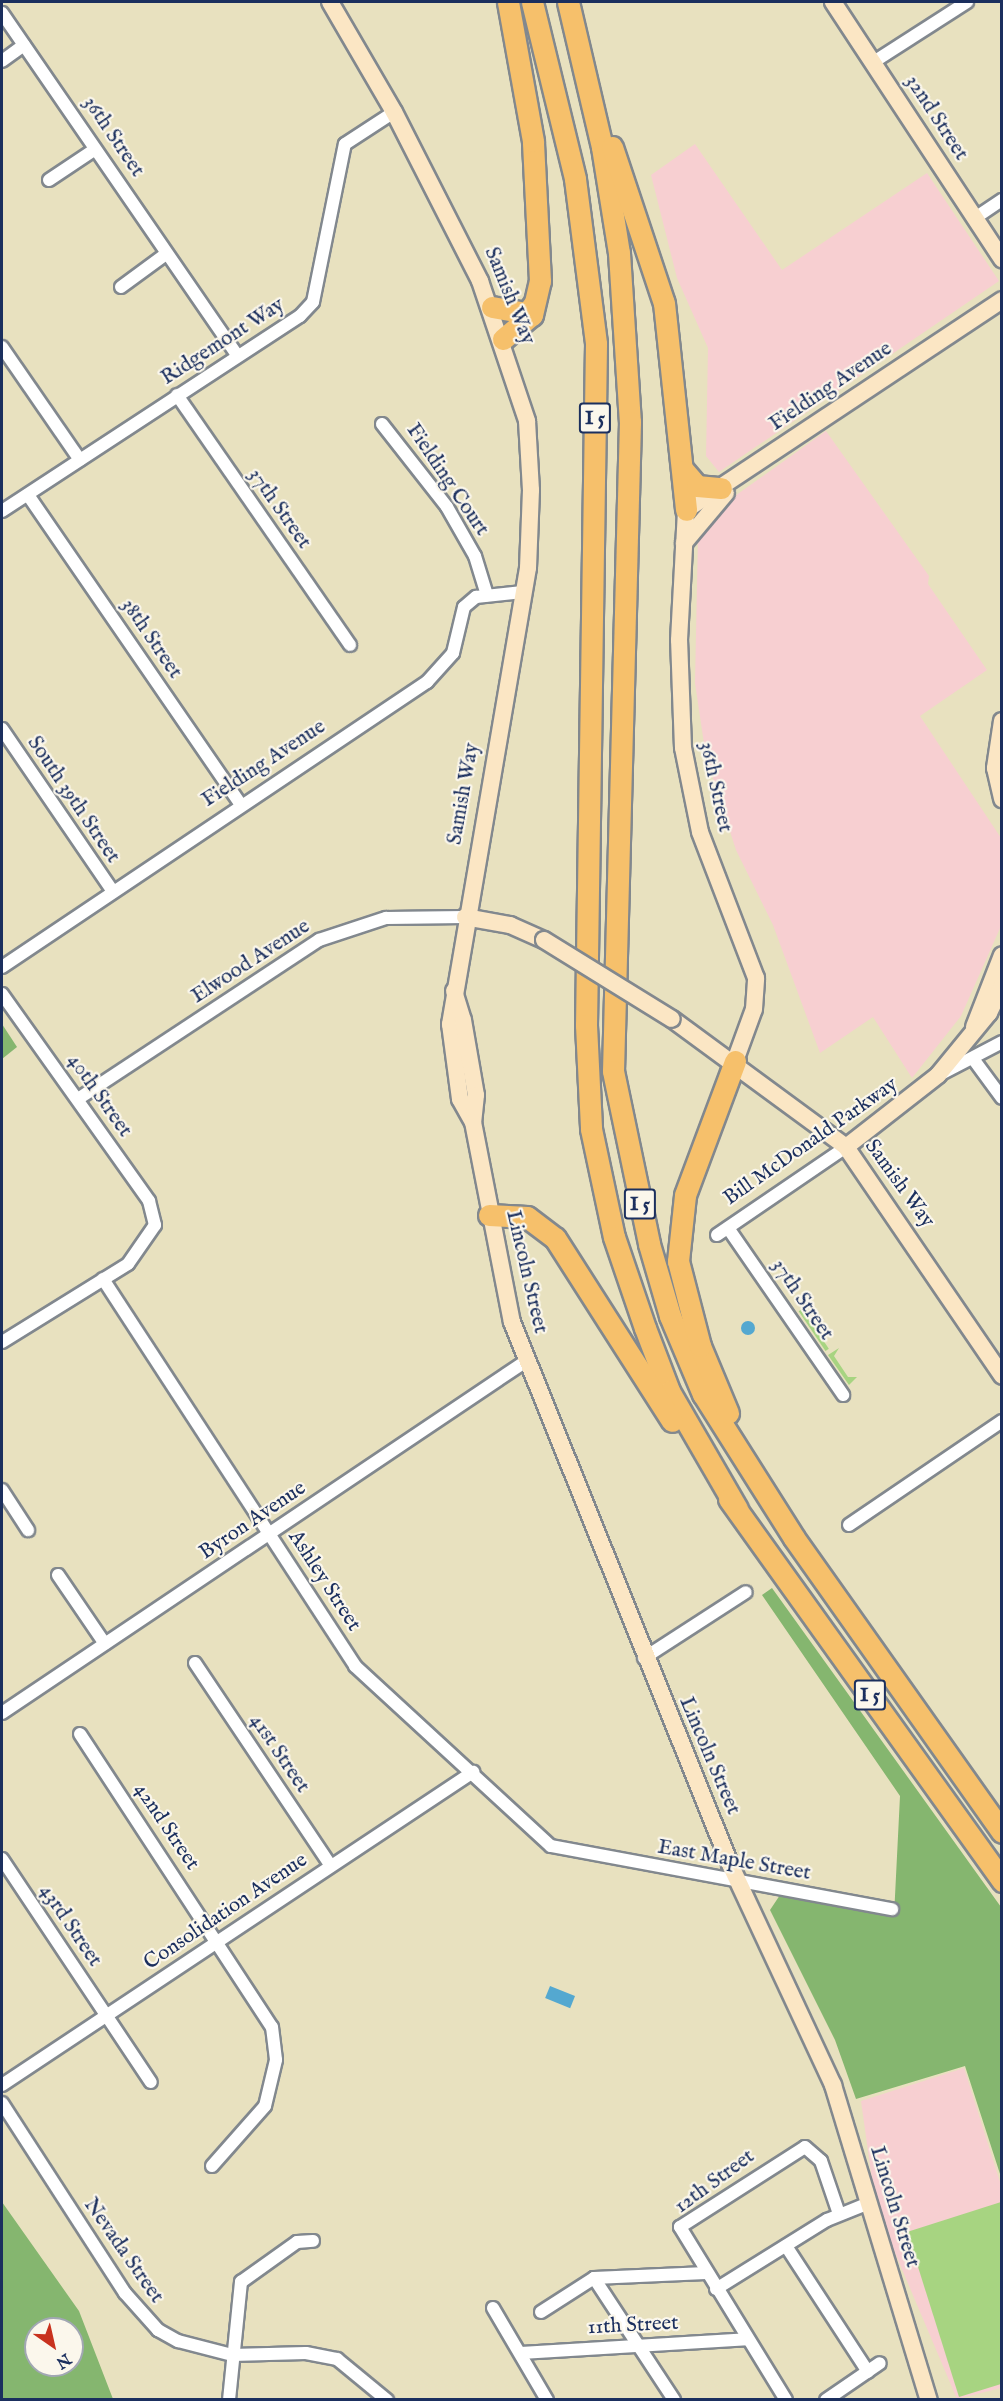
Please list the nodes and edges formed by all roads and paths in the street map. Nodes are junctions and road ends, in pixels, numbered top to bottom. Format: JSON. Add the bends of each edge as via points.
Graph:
{"nodes":[{"id":1,"x":330,"y":2,"type":"edge"},
{"id":2,"x":508,"y":2,"type":"edge"},
{"id":3,"x":532,"y":2,"type":"edge"},
{"id":4,"x":568,"y":2,"type":"edge"},
{"id":5,"x":833,"y":2,"type":"edge"},
{"id":6,"x":967,"y":2,"type":"edge"},
{"id":7,"x":2,"y":13,"type":"edge"},
{"id":8,"x":24,"y":45,"type":"junction"},
{"id":9,"x":580,"y":47,"type":"junction"},
{"id":10,"x":2,"y":61,"type":"edge"},
{"id":11,"x":872,"y":63,"type":"junction"},
{"id":12,"x":394,"y":112,"type":"junction"},
{"id":13,"x":94,"y":150,"type":"junction"},
{"id":14,"x":49,"y":180,"type":"dead end"},
{"id":15,"x":1002,"y":200,"type":"edge"},
{"id":16,"x":975,"y":218,"type":"junction"},
{"id":17,"x":166,"y":254,"type":"junction"},
{"id":18,"x":1002,"y":259,"type":"edge"},
{"id":19,"x":121,"y":287,"type":"dead end"},
{"id":20,"x":1002,"y":300,"type":"edge"},
{"id":21,"x":534,"y":304,"type":"junction"},
{"id":22,"x":492,"y":307,"type":"junction"},
{"id":23,"x":503,"y":339,"type":"junction"},
{"id":24,"x":2,"y":346,"type":"edge"},
{"id":25,"x":238,"y":356,"type":"junction"},
{"id":26,"x":177,"y":395,"type":"junction"},
{"id":27,"x":382,"y":424,"type":"dead end"},
{"id":28,"x":80,"y":460,"type":"junction"},
{"id":29,"x":752,"y":467,"type":"junction"},
{"id":30,"x":684,"y":471,"type":"junction"},
{"id":31,"x":721,"y":488,"type":"junction"},
{"id":32,"x":28,"y":495,"type":"junction"},
{"id":33,"x":686,"y":510,"type":"junction"},
{"id":34,"x":2,"y":511,"type":"edge"},
{"id":35,"x":684,"y":543,"type":"junction"},
{"id":36,"x":522,"y":592,"type":"junction"},
{"id":37,"x":487,"y":595,"type":"junction"},
{"id":38,"x":350,"y":645,"type":"dead end"},
{"id":39,"x":1002,"y":721,"type":"edge"},
{"id":40,"x":2,"y":729,"type":"edge"},
{"id":41,"x":1002,"y":799,"type":"edge"},
{"id":42,"x":241,"y":805,"type":"junction"},
{"id":43,"x":113,"y":892,"type":"junction"},
{"id":44,"x":465,"y":916,"type":"junction"},
{"id":45,"x":1002,"y":955,"type":"edge"},
{"id":46,"x":2,"y":967,"type":"edge"},
{"id":47,"x":1002,"y":985,"type":"edge"},
{"id":48,"x":2,"y":994,"type":"edge"},
{"id":49,"x":974,"y":1027,"type":"junction"},
{"id":50,"x":1002,"y":1042,"type":"edge"},
{"id":51,"x":974,"y":1060,"type":"junction"},
{"id":52,"x":735,"y":1061,"type":"junction"},
{"id":53,"x":938,"y":1075,"type":"junction"},
{"id":54,"x":1002,"y":1098,"type":"edge"},
{"id":55,"x":78,"y":1099,"type":"junction"},
{"id":56,"x":846,"y":1147,"type":"junction"},
{"id":57,"x":489,"y":1215,"type":"junction"},
{"id":58,"x":728,"y":1228,"type":"junction"},
{"id":59,"x":717,"y":1235,"type":"dead end"},
{"id":60,"x":103,"y":1279,"type":"junction"},
{"id":61,"x":2,"y":1342,"type":"edge"},
{"id":62,"x":526,"y":1361,"type":"junction"},
{"id":63,"x":1002,"y":1376,"type":"edge"},
{"id":64,"x":843,"y":1395,"type":"dead end"},
{"id":65,"x":1002,"y":1421,"type":"edge"},
{"id":66,"x":2,"y":1490,"type":"edge"},
{"id":67,"x":737,"y":1509,"type":"junction"},
{"id":68,"x":849,"y":1525,"type":"dead end"},
{"id":69,"x":28,"y":1530,"type":"dead end"},
{"id":70,"x":269,"y":1534,"type":"junction"},
{"id":71,"x":794,"y":1539,"type":"junction"},
{"id":72,"x":58,"y":1575,"type":"dead end"},
{"id":73,"x":746,"y":1592,"type":"dead end"},
{"id":74,"x":105,"y":1644,"type":"junction"},
{"id":75,"x":644,"y":1658,"type":"junction"},
{"id":76,"x":195,"y":1663,"type":"dead end"},
{"id":77,"x":2,"y":1713,"type":"edge"},
{"id":78,"x":80,"y":1734,"type":"dead end"},
{"id":79,"x":473,"y":1772,"type":"junction"},
{"id":80,"x":1002,"y":1832,"type":"edge"},
{"id":81,"x":570,"y":1851,"type":"joint"},
{"id":82,"x":2,"y":1859,"type":"edge"},
{"id":83,"x":331,"y":1866,"type":"junction"},
{"id":84,"x":737,"y":1881,"type":"junction"},
{"id":85,"x":1002,"y":1881,"type":"edge"},
{"id":86,"x":892,"y":1909,"type":"dead end"},
{"id":87,"x":219,"y":1941,"type":"junction"},
{"id":88,"x":106,"y":2015,"type":"junction"},
{"id":89,"x":151,"y":2082,"type":"dead end"},
{"id":90,"x":2,"y":2085,"type":"edge"},
{"id":91,"x":2,"y":2103,"type":"edge"},
{"id":92,"x":212,"y":2166,"type":"dead end"},
{"id":93,"x":869,"y":2203,"type":"junction"},
{"id":94,"x":839,"y":2214,"type":"junction"},
{"id":95,"x":314,"y":2241,"type":"dead end"},
{"id":96,"x":786,"y":2246,"type":"junction"},
{"id":97,"x":706,"y":2273,"type":"junction"},
{"id":98,"x":594,"y":2278,"type":"junction"},
{"id":99,"x":716,"y":2289,"type":"junction"},
{"id":100,"x":493,"y":2308,"type":"dead end"},
{"id":101,"x":542,"y":2312,"type":"dead end"},
{"id":102,"x":747,"y":2339,"type":"junction"},
{"id":103,"x":638,"y":2345,"type":"junction"},
{"id":104,"x":521,"y":2354,"type":"junction"},
{"id":105,"x":232,"y":2355,"type":"junction"},
{"id":106,"x":880,"y":2363,"type":"dead end"},
{"id":107,"x":868,"y":2372,"type":"junction"},
{"id":108,"x":229,"y":2400,"type":"edge"},
{"id":109,"x":387,"y":2400,"type":"edge"},
{"id":110,"x":547,"y":2400,"type":"edge"},
{"id":111,"x":674,"y":2400,"type":"edge"},
{"id":112,"x":786,"y":2400,"type":"edge"},
{"id":113,"x":825,"y":2400,"type":"edge"},
{"id":114,"x":929,"y":2400,"type":"edge"}],
"edges":[{"from":1,"to":12,"type":"main road","name":"Samish Way"},
{"from":2,"to":21,"type":"highway","via":[[536,171],[540,280]]},
{"from":3,"to":67,"type":"highway","number":"I 5","via":[[575,179],[596,344],[586,1002],[591,1129],[614,1237],[669,1391]]},
{"from":4,"to":9,"type":"highway","number":"I 5"},
{"from":5,"to":11,"type":"main road","name":"32nd Street"},
{"from":6,"to":11,"type":"street"},
{"from":7,"to":8,"type":"street","name":"36th Street"},
{"from":8,"to":10,"type":"street"},
{"from":8,"to":13,"type":"street","name":"36th Street"},
{"from":9,"to":30,"type":"highway","via":[[664,303]]},
{"from":9,"to":71,"type":"highway","number":"I 5","via":[[619,253],[630,422],[613,1071],[627,1150],[670,1316],[702,1394]]},
{"from":11,"to":16,"type":"main road","name":"32nd Street"},
{"from":12,"to":22,"type":"main road","name":"Samish Way"},
{"from":12,"to":25,"type":"street","name":"Ridgemont Way","via":[[345,144],[313,302]]},
{"from":13,"to":14,"type":"street"},
{"from":13,"to":17,"type":"street","name":"36th Street"},
{"from":15,"to":16,"type":"street"},
{"from":16,"to":18,"type":"main road","name":"32nd Street"},
{"from":17,"to":19,"type":"street"},
{"from":17,"to":25,"type":"street","name":"36th Street"},
{"from":20,"to":29,"type":"main road","name":"Fielding Avenue"},
{"from":21,"to":22,"type":"highway","via":[[527,313]]},
{"from":21,"to":23,"type":"highway","via":[[532,315]]},
{"from":22,"to":23,"type":"main road","name":"Samish Way"},
{"from":23,"to":36,"type":"main road","name":"Samish Way","via":[[519,385],[531,457],[531,525]]},
{"from":24,"to":28,"type":"street"},
{"from":25,"to":26,"type":"street","name":"Ridgemont Way"},
{"from":26,"to":28,"type":"street","name":"Ridgemont Way"},
{"from":26,"to":38,"type":"street","name":"37th Street"},
{"from":27,"to":37,"type":"street","name":"Fielding Court","via":[[447,507],[475,556]]},
{"from":28,"to":32,"type":"street","name":"Ridgemont Way"},
{"from":29,"to":31,"type":"main road","name":"Fielding Avenue"},
{"from":29,"to":35,"type":"main road"},
{"from":30,"to":31,"type":"highway","via":[[697,486]]},
{"from":30,"to":33,"type":"highway"},
{"from":31,"to":33,"type":"main road","name":"Fielding Avenue"},
{"from":32,"to":34,"type":"street","name":"Ridgemont Way"},
{"from":32,"to":42,"type":"street","name":"38th Street"},
{"from":33,"to":35,"type":"main road","name":"36th Street"},
{"from":35,"to":52,"type":"main road","name":"36th Street","via":[[682,748],[700,832],[756,978],[754,1010]]},
{"from":36,"to":37,"type":"street","name":"Fielding Avenue"},
{"from":36,"to":44,"type":"main road","name":"Samish Way"},
{"from":37,"to":42,"type":"street","name":"Fielding Avenue","via":[[464,607],[453,652],[439,672]]},
{"from":39,"to":41,"type":"main road","via":[[995,768]]},
{"from":40,"to":43,"type":"street","name":"South 39th Street"},
{"from":42,"to":43,"type":"street","name":"Fielding Avenue"},
{"from":43,"to":46,"type":"street","name":"Fielding Avenue"},
{"from":44,"to":52,"type":"main road","name":"Samish Way","bridge":true,"via":[[510,925],[544,940]]},
{"from":44,"to":55,"type":"street","name":"Elwood Avenue","via":[[386,918],[319,940]]},
{"from":44,"to":57,"type":"main road","name":"Lincoln Street","via":[[454,991],[453,1059],[460,1099],[473,1122]]},
{"from":45,"to":49,"type":"main road","name":"Bill McDonald Parkway"},
{"from":47,"to":49,"type":"main road","name":"Bill McDonald Parkway","via":[[989,1013]]},
{"from":48,"to":55,"type":"street","name":"40th Street"},
{"from":49,"to":53,"type":"main road","name":"Bill McDonald Parkway"},
{"from":50,"to":51,"type":"street"},
{"from":51,"to":53,"type":"street"},
{"from":51,"to":54,"type":"street"},
{"from":52,"to":56,"type":"main road","name":"Samish Way"},
{"from":52,"to":71,"type":"highway","via":[[685,1195],[678,1261],[711,1378]]},
{"from":53,"to":56,"type":"main road","name":"Bill McDonald Parkway"},
{"from":55,"to":60,"type":"street","name":"40th Street","via":[[149,1200],[154,1225],[139,1254]]},
{"from":56,"to":58,"type":"street","name":"Bill McDonald Parkway"},
{"from":56,"to":63,"type":"main road","name":"Samish Way"},
{"from":57,"to":62,"type":"main road","name":"Lincoln Street","via":[[512,1322]]},
{"from":57,"to":67,"type":"highway","via":[[526,1217],[555,1239],[642,1376]]},
{"from":58,"to":59,"type":"street","name":"Bill McDonald Parkway"},
{"from":58,"to":64,"type":"street","name":"37th Street"},
{"from":60,"to":61,"type":"street"},
{"from":60,"to":70,"type":"street","name":"Ashley Street"},
{"from":62,"to":70,"type":"street","name":"Byron Avenue"},
{"from":62,"to":75,"type":"main road","name":"Lincoln Street"},
{"from":65,"to":68,"type":"street"},
{"from":66,"to":69,"type":"street"},
{"from":67,"to":85,"type":"highway","number":"I 5"},
{"from":70,"to":74,"type":"street","name":"Byron Avenue"},
{"from":70,"to":79,"type":"street","name":"Ashley Street","via":[[355,1666]]},
{"from":71,"to":80,"type":"highway","number":"I 5"},
{"from":72,"to":74,"type":"street"},
{"from":73,"to":75,"type":"street"},
{"from":74,"to":77,"type":"street","name":"Byron Avenue"},
{"from":75,"to":84,"type":"main road","name":"Lincoln Street"},
{"from":76,"to":83,"type":"street","name":"41st Street"},
{"from":78,"to":87,"type":"street","name":"42nd Street"},
{"from":79,"to":81,"type":"street","name":"Ashley Street","via":[[551,1846]]},
{"from":79,"to":83,"type":"street","name":"Consolidation Avenue"},
{"from":81,"to":84,"type":"street","name":"East Maple Street"},
{"from":82,"to":88,"type":"street","name":"43rd Street"},
{"from":83,"to":87,"type":"street","name":"Consolidation Avenue"},
{"from":84,"to":86,"type":"street","name":"East Maple Street"},
{"from":84,"to":93,"type":"main road","name":"Lincoln Street","via":[[833,2085]]},
{"from":87,"to":88,"type":"street","name":"Consolidation Avenue"},
{"from":87,"to":92,"type":"street","name":"42nd Street","via":[[266,2012],[276,2060],[262,2112]]},
{"from":88,"to":89,"type":"street","name":"43rd Street"},
{"from":88,"to":90,"type":"street","name":"Consolidation Avenue"},
{"from":91,"to":105,"type":"street","name":"Nevada Street","via":[[140,2313],[178,2341]]},
{"from":93,"to":94,"type":"street"},
{"from":93,"to":114,"type":"main road","name":"Lincoln Street"},
{"from":94,"to":96,"type":"street"},
{"from":94,"to":97,"type":"street","name":"12th Street","via":[[814,2151],[805,2147],[789,2153],[680,2228]]},
{"from":95,"to":105,"type":"street","via":[[297,2242],[241,2282]]},
{"from":96,"to":99,"type":"street"},
{"from":96,"to":107,"type":"street"},
{"from":97,"to":98,"type":"street"},
{"from":97,"to":99,"type":"street"},
{"from":98,"to":101,"type":"street"},
{"from":98,"to":103,"type":"street"},
{"from":99,"to":102,"type":"street"},
{"from":100,"to":104,"type":"street"},
{"from":102,"to":103,"type":"street","name":"11th Street"},
{"from":102,"to":112,"type":"street"},
{"from":103,"to":104,"type":"street","name":"11th Street"},
{"from":103,"to":111,"type":"street"},
{"from":104,"to":110,"type":"street"},
{"from":105,"to":108,"type":"street"},
{"from":105,"to":109,"type":"street","name":"Nevada Street","via":[[306,2353],[337,2359]]},
{"from":106,"to":107,"type":"street"},
{"from":107,"to":113,"type":"street"}]}
